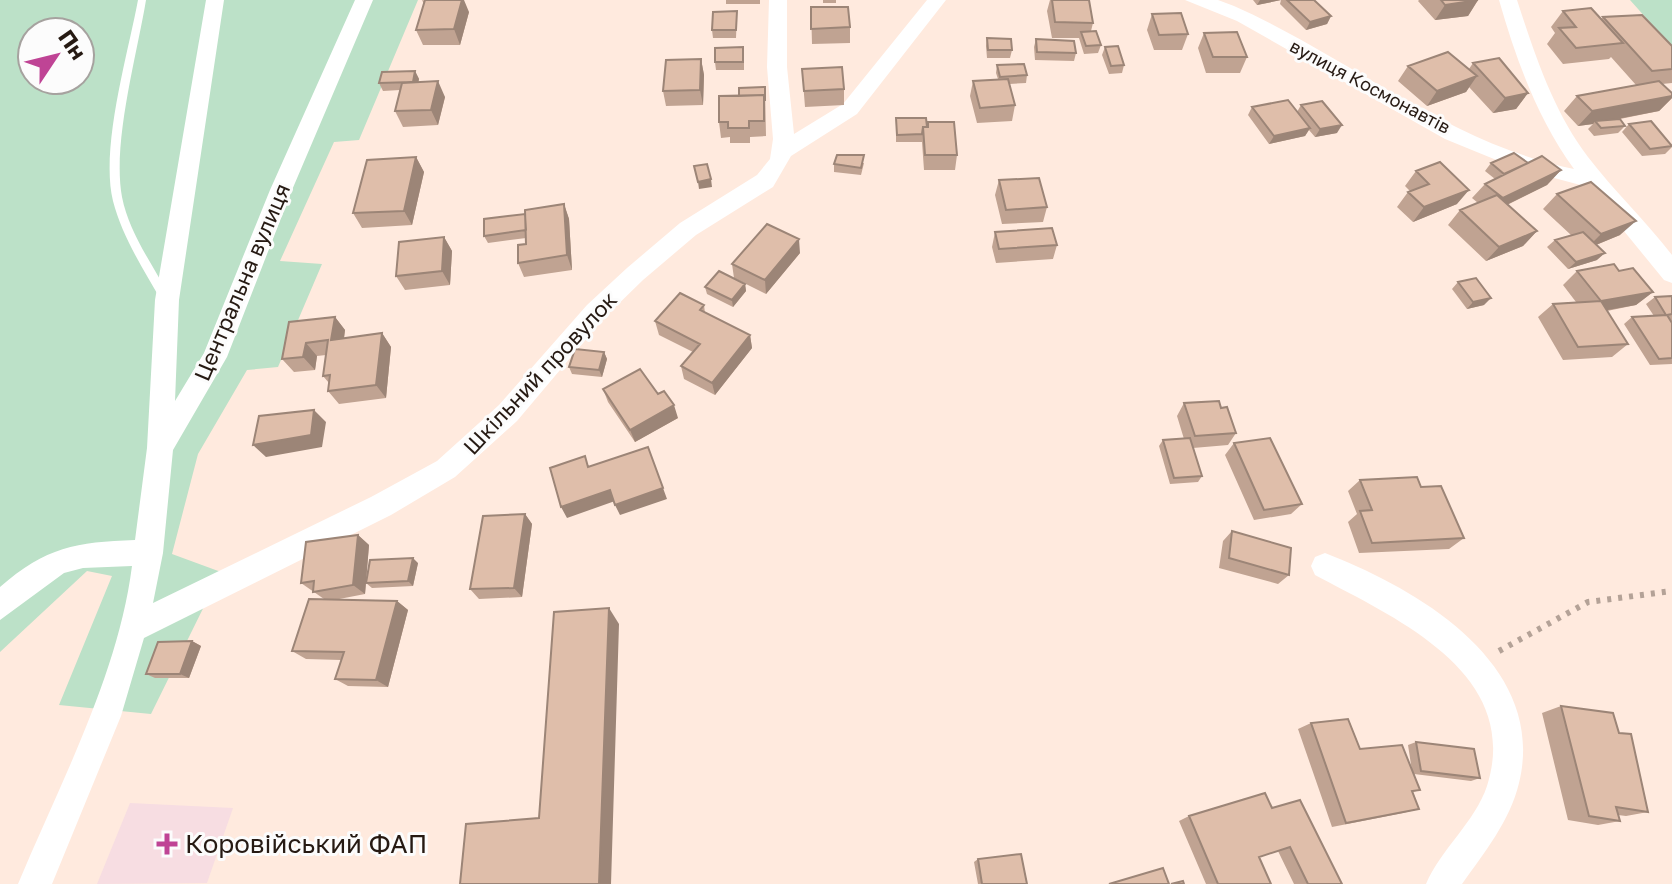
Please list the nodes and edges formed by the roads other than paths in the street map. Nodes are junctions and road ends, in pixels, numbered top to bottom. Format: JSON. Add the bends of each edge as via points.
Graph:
{"nodes":[{"id":1,"x":142,"y":0,"type":"edge"},
{"id":2,"x":215,"y":0,"type":"edge"},
{"id":3,"x":364,"y":0,"type":"edge"},
{"id":4,"x":778,"y":0,"type":"edge"},
{"id":5,"x":937,"y":0,"type":"edge"},
{"id":6,"x":1194,"y":0,"type":"edge"},
{"id":7,"x":1508,"y":0,"type":"edge"},
{"id":8,"x":782,"y":152,"type":"junction"},
{"id":9,"x":1595,"y":181,"type":"junction"},
{"id":10,"x":1672,"y":274,"type":"edge"},
{"id":11,"x":167,"y":300,"type":"junction"},
{"id":12,"x":160,"y":448,"type":"junction"},
{"id":13,"x":149,"y":553,"type":"junction"},
{"id":14,"x":1325,"y":566,"type":"dead end"},
{"id":15,"x":0,"y":606,"type":"edge"},
{"id":16,"x":133,"y":628,"type":"junction"},
{"id":17,"x":35,"y":884,"type":"edge"},
{"id":18,"x":1443,"y":884,"type":"edge"}],
"edges":[{"from":1,"to":11,"type":"lane","via":[[123,111],[116,193],[129,231]]},
{"from":2,"to":11,"type":"street"},
{"from":3,"to":12,"type":"street","name":"Центральна вулиця","via":[[215,357]]},
{"from":4,"to":8,"type":"street"},
{"from":5,"to":8,"type":"street","via":[[850,109]]},
{"from":6,"to":9,"type":"street","name":"вулиця Космонавтів","via":[[1232,11],[1439,126],[1549,170]]},
{"from":7,"to":9,"type":"street","via":[[1539,95]]},
{"from":8,"to":16,"type":"street","name":"Шкільний провулок","via":[[765,181],[688,229],[624,284],[508,413],[446,469]]},
{"from":9,"to":10,"type":"street","via":[[1640,228]]},
{"from":11,"to":12,"type":"street"},
{"from":12,"to":13,"type":"street","name":"Центральна вулиця"},
{"from":13,"to":15,"type":"street","via":[[69,555],[44,567]]},
{"from":13,"to":16,"type":"street","name":"Центральна вулиця"},
{"from":14,"to":18,"type":"street","via":[[1454,641],[1477,663],[1499,700],[1505,776],[1494,805]]},
{"from":16,"to":17,"type":"street","name":"Центральна вулиця","via":[[106,716]]}]}
